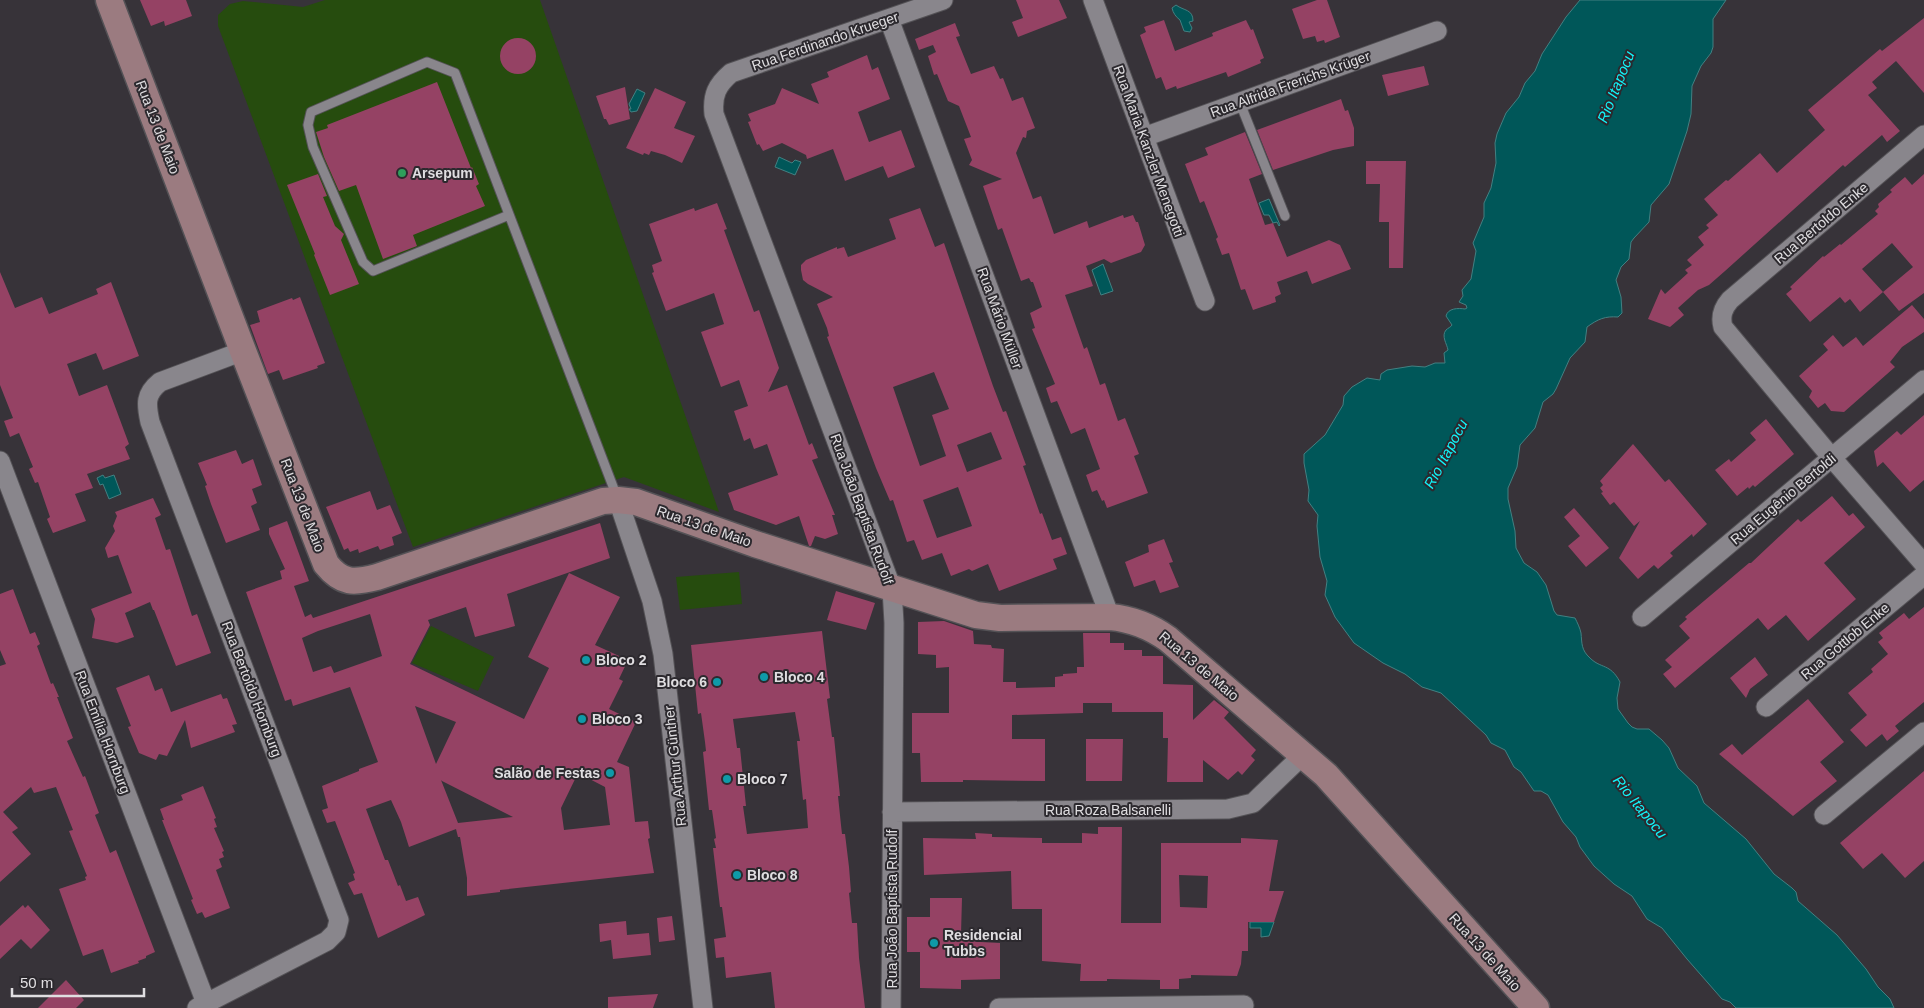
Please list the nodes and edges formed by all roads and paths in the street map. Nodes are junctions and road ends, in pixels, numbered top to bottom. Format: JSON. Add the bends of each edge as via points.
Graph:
{"nodes":[{"id":1,"x":110,"y":0,"type":"edge"},
{"id":2,"x":943,"y":0,"type":"edge"},
{"id":3,"x":1093,"y":0,"type":"edge"},
{"id":4,"x":889,"y":19,"type":"junction"},
{"id":5,"x":1437,"y":31,"type":"dead end"},
{"id":6,"x":715,"y":92,"type":"joint"},
{"id":7,"x":1240,"y":103,"type":"junction"},
{"id":8,"x":1924,"y":135,"type":"edge"},
{"id":9,"x":1144,"y":137,"type":"junction"},
{"id":10,"x":509,"y":216,"type":"junction"},
{"id":11,"x":1285,"y":216,"type":"dead end"},
{"id":12,"x":1205,"y":301,"type":"dead end"},
{"id":13,"x":243,"y":351,"type":"junction"},
{"id":14,"x":1924,"y":380,"type":"edge"},
{"id":15,"x":1832,"y":458,"type":"junction"},
{"id":16,"x":0,"y":461,"type":"edge"},
{"id":17,"x":618,"y":500,"type":"junction"},
{"id":18,"x":1924,"y":564,"type":"edge"},
{"id":19,"x":1924,"y":575,"type":"edge"},
{"id":20,"x":892,"y":589,"type":"junction"},
{"id":21,"x":1110,"y":617,"type":"junction"},
{"id":22,"x":1642,"y":617,"type":"dead end"},
{"id":23,"x":1766,"y":707,"type":"dead end"},
{"id":24,"x":1924,"y":732,"type":"edge"},
{"id":25,"x":1303,"y":755,"type":"junction"},
{"id":26,"x":892,"y":812,"type":"junction"},
{"id":27,"x":1824,"y":815,"type":"dead end"},
{"id":28,"x":202,"y":1005,"type":"edge"},
{"id":29,"x":1244,"y":1005,"type":"dead end"},
{"id":30,"x":702,"y":1008,"type":"edge"},
{"id":31,"x":891,"y":1008,"type":"edge"},
{"id":32,"x":999,"y":1008,"type":"edge"},
{"id":33,"x":1536,"y":1008,"type":"edge"}],
"edges":[{"from":1,"to":13,"type":"main road","name":"Rua 13 de Maio"},
{"from":2,"to":4,"type":"street","name":"Rua Ferdinando Krueger"},
{"from":3,"to":9,"type":"street","name":"Rua Maria Kanzler Menegotti"},
{"from":4,"to":6,"type":"street","name":"Rua Ferdinando Krueger","via":[[731,74]]},
{"from":4,"to":21,"type":"street","name":"Rua Mário Müller"},
{"from":5,"to":7,"type":"street","name":"Rua Alfrida Frerichs Krüger"},
{"from":6,"to":20,"type":"street","name":"Rua João Baptista Rudolf","via":[[714,114]]},
{"from":7,"to":9,"type":"street","name":"Rua Alfrida Frerichs Krüger"},
{"from":7,"to":11,"type":"lane"},
{"from":8,"to":15,"type":"street","name":"Rua Bertoldo Enke","via":[[1730,300],[1722,313],[1723,327]]},
{"from":9,"to":12,"type":"street","name":"Rua Maria Kanzler Menegotti"},
{"from":10,"to":10,"type":"lane","via":[[455,73],[427,62],[311,112],[308,125],[313,146],[363,262],[373,271]]},
{"from":10,"to":17,"type":"lane"},
{"from":13,"to":17,"type":"main road","name":"Rua 13 de Maio","via":[[326,564],[335,575],[346,580],[377,577],[603,501]]},
{"from":13,"to":28,"type":"street","name":"Rua Bertoldo Hornburg","via":[[160,382],[152,389],[147,410],[338,920],[336,932],[327,941]]},
{"from":14,"to":15,"type":"street","name":"Rua Eugênio Bertoldi"},
{"from":15,"to":18,"type":"street"},
{"from":15,"to":22,"type":"street","name":"Rua Eugênio Bertoldi"},
{"from":16,"to":28,"type":"street","name":"Rua Emília Hornburg"},
{"from":17,"to":20,"type":"main road","name":"Rua 13 de Maio","via":[[636,502]]},
{"from":17,"to":30,"type":"street","name":"Rua Arthur Günther","via":[[652,601],[662,654]]},
{"from":19,"to":23,"type":"street","name":"Rua Gottlob Enke"},
{"from":20,"to":21,"type":"main road","name":"Rua 13 de Maio","via":[[987,617]]},
{"from":20,"to":26,"type":"street","name":"Rua João Baptista Rudolf"},
{"from":21,"to":25,"type":"main road","name":"Rua 13 de Maio","via":[[1137,622],[1159,633]]},
{"from":24,"to":27,"type":"street"},
{"from":25,"to":26,"type":"street","name":"Rua Roza Balsanelli","via":[[1253,803],[1228,809]]},
{"from":25,"to":33,"type":"main road","name":"Rua 13 de Maio","via":[[1326,775]]},
{"from":26,"to":31,"type":"street","name":"Rua João Baptista Rudolf"},
{"from":29,"to":32,"type":"street"}]}
